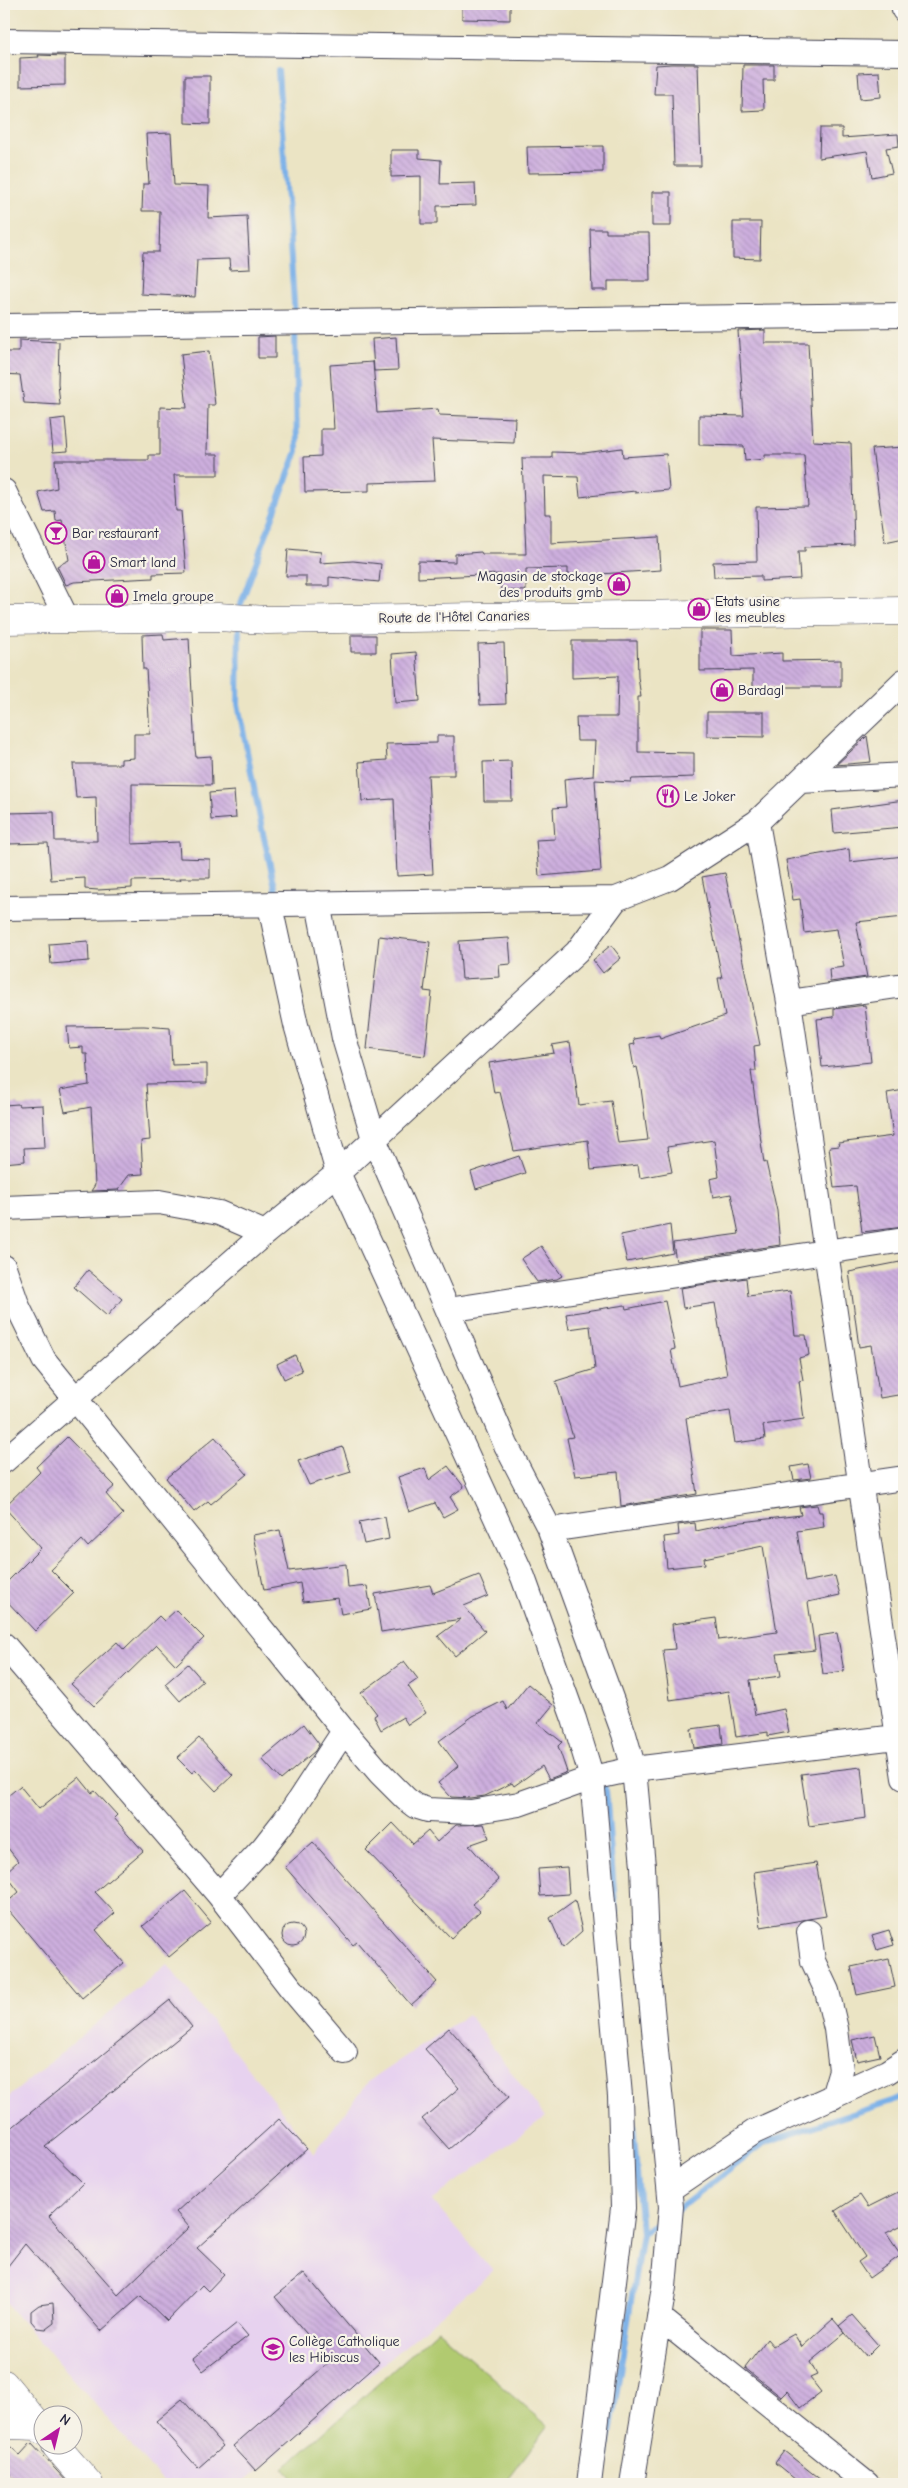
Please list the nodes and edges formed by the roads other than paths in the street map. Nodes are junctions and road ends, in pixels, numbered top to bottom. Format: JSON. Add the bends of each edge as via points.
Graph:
{"nodes":[{"id":1,"x":904,"y":4,"type":"edge"},
{"id":2,"x":904,"y":10,"type":"edge"},
{"id":3,"x":4,"y":41,"type":"edge"},
{"id":4,"x":904,"y":53,"type":"edge"},
{"id":5,"x":904,"y":315,"type":"edge"},
{"id":6,"x":4,"y":326,"type":"edge"},
{"id":7,"x":4,"y":491,"type":"edge"},
{"id":8,"x":904,"y":611,"type":"edge"},
{"id":9,"x":67,"y":619,"type":"junction"},
{"id":10,"x":4,"y":620,"type":"edge"},
{"id":11,"x":904,"y":681,"type":"edge"},
{"id":12,"x":904,"y":776,"type":"edge"},
{"id":13,"x":801,"y":781,"type":"junction"},
{"id":14,"x":757,"y":822,"type":"junction"},
{"id":15,"x":616,"y":899,"type":"junction"},
{"id":16,"x":318,"y":903,"type":"junction"},
{"id":17,"x":270,"y":906,"type":"junction"},
{"id":18,"x":4,"y":908,"type":"edge"},
{"id":19,"x":904,"y":985,"type":"edge"},
{"id":20,"x":790,"y":1002,"type":"junction"},
{"id":21,"x":374,"y":1139,"type":"junction"},
{"id":22,"x":338,"y":1173,"type":"junction"},
{"id":23,"x":4,"y":1208,"type":"edge"},
{"id":24,"x":264,"y":1233,"type":"junction"},
{"id":25,"x":904,"y":1240,"type":"edge"},
{"id":26,"x":826,"y":1252,"type":"junction"},
{"id":27,"x":4,"y":1267,"type":"edge"},
{"id":28,"x":448,"y":1310,"type":"junction"},
{"id":29,"x":76,"y":1398,"type":"junction"},
{"id":30,"x":4,"y":1461,"type":"edge"},
{"id":31,"x":904,"y":1478,"type":"edge"},
{"id":32,"x":861,"y":1483,"type":"junction"},
{"id":33,"x":550,"y":1530,"type":"junction"},
{"id":34,"x":4,"y":1645,"type":"edge"},
{"id":35,"x":344,"y":1731,"type":"junction"},
{"id":36,"x":900,"y":1736,"type":"edge"},
{"id":37,"x":634,"y":1769,"type":"junction"},
{"id":38,"x":592,"y":1778,"type":"junction"},
{"id":39,"x":904,"y":1778,"type":"edge"},
{"id":40,"x":219,"y":1894,"type":"junction"},
{"id":41,"x":809,"y":1932,"type":"dead end"},
{"id":42,"x":345,"y":2052,"type":"dead end"},
{"id":43,"x":904,"y":2062,"type":"edge"},
{"id":44,"x":833,"y":2097,"type":"junction"},
{"id":45,"x":670,"y":2198,"type":"junction"},
{"id":46,"x":659,"y":2317,"type":"junction"},
{"id":47,"x":4,"y":2384,"type":"edge"},
{"id":48,"x":32,"y":2417,"type":"edge"},
{"id":49,"x":4,"y":2425,"type":"edge"},
{"id":50,"x":32,"y":2431,"type":"edge"},
{"id":51,"x":65,"y":2456,"type":"edge"},
{"id":52,"x":90,"y":2484,"type":"edge"},
{"id":53,"x":590,"y":2484,"type":"edge"},
{"id":54,"x":632,"y":2484,"type":"edge"},
{"id":55,"x":867,"y":2484,"type":"edge"}],
"edges":[{"from":1,"to":2,"type":"street"},
{"from":3,"to":4,"type":"street"},
{"from":5,"to":6,"type":"street"},
{"from":7,"to":9,"type":"street"},
{"from":8,"to":9,"type":"street","name":"Route de l'Hôtel Canaries","via":[[267,620],[218,617]]},
{"from":9,"to":10,"type":"street","name":"Route de l'Hôtel Canaries"},
{"from":11,"to":13,"type":"street"},
{"from":12,"to":13,"type":"street"},
{"from":13,"to":14,"type":"street"},
{"from":14,"to":15,"type":"street","via":[[670,878]]},
{"from":14,"to":20,"type":"street"},
{"from":15,"to":16,"type":"street"},
{"from":15,"to":21,"type":"street","via":[[577,952]]},
{"from":16,"to":17,"type":"street"},
{"from":16,"to":21,"type":"street","via":[[344,1038]]},
{"from":17,"to":18,"type":"street"},
{"from":17,"to":22,"type":"street","via":[[296,1025]]},
{"from":19,"to":20,"type":"street"},
{"from":20,"to":26,"type":"street"},
{"from":21,"to":22,"type":"street"},
{"from":21,"to":28,"type":"street"},
{"from":22,"to":24,"type":"street"},
{"from":22,"to":38,"type":"street","via":[[522,1577]]},
{"from":23,"to":24,"type":"street","via":[[159,1202],[219,1213]]},
{"from":24,"to":29,"type":"street"},
{"from":25,"to":26,"type":"street"},
{"from":26,"to":28,"type":"street"},
{"from":26,"to":32,"type":"street"},
{"from":27,"to":29,"type":"street","via":[[18,1307],[44,1360]]},
{"from":28,"to":33,"type":"street","via":[[506,1445]]},
{"from":29,"to":30,"type":"street"},
{"from":29,"to":35,"type":"street"},
{"from":31,"to":32,"type":"street"},
{"from":32,"to":33,"type":"street"},
{"from":32,"to":36,"type":"street"},
{"from":33,"to":37,"type":"street"},
{"from":34,"to":40,"type":"street"},
{"from":35,"to":38,"type":"street","via":[[406,1799],[428,1810],[470,1812],[520,1804]]},
{"from":35,"to":40,"type":"street","via":[[291,1812],[263,1848]]},
{"from":36,"to":37,"type":"street"},
{"from":36,"to":39,"type":"street"},
{"from":37,"to":38,"type":"street"},
{"from":37,"to":45,"type":"street","via":[[646,1946]]},
{"from":38,"to":53,"type":"street","via":[[620,2096],[623,2208]]},
{"from":40,"to":42,"type":"street"},
{"from":41,"to":44,"type":"street","via":[[813,1960],[827,1991],[836,2029],[841,2070]]},
{"from":43,"to":44,"type":"street"},
{"from":44,"to":45,"type":"street","via":[[754,2132]]},
{"from":45,"to":46,"type":"street","via":[[670,2232]]},
{"from":46,"to":54,"type":"street"},
{"from":46,"to":55,"type":"street"},
{"from":47,"to":48,"type":"street"},
{"from":49,"to":50,"type":"street"},
{"from":51,"to":52,"type":"street"}]}
